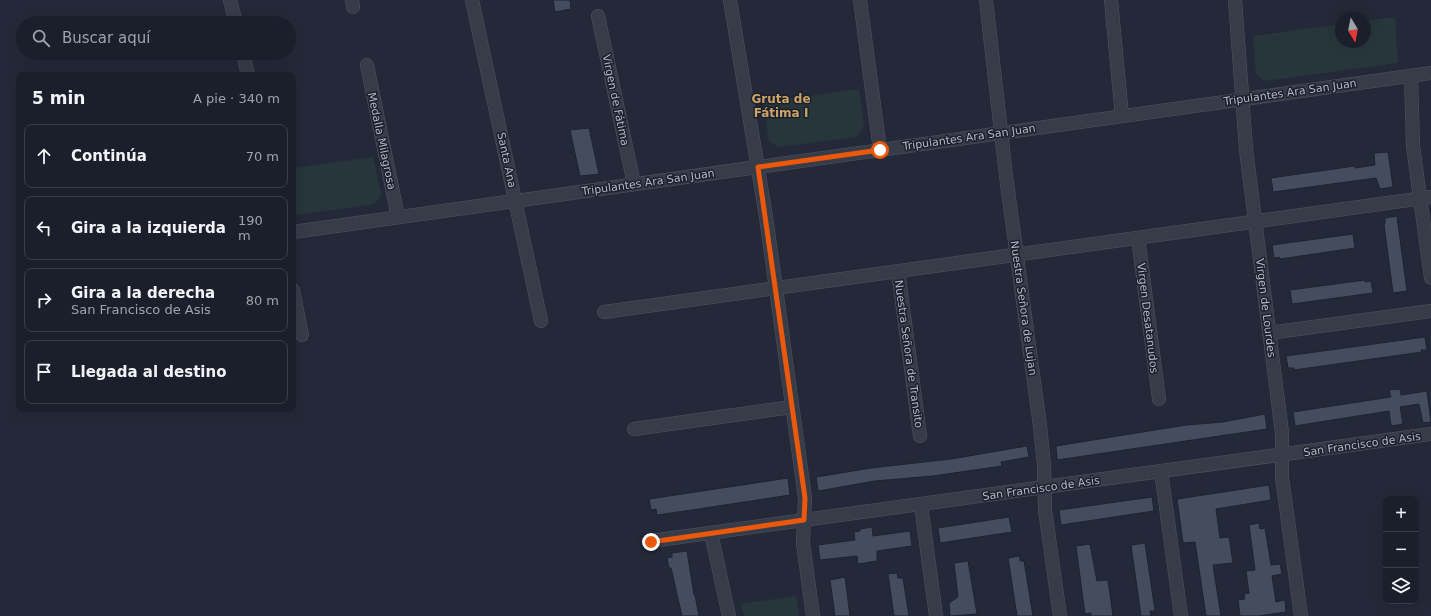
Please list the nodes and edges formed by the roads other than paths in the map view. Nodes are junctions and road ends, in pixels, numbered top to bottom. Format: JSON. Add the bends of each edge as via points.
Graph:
{"nodes":[{"id":1,"x":230,"y":0,"type":"edge"},
{"id":2,"x":472,"y":0,"type":"edge"},
{"id":3,"x":730,"y":0,"type":"edge"},
{"id":4,"x":860,"y":0,"type":"edge"},
{"id":5,"x":986,"y":0,"type":"edge"},
{"id":6,"x":1111,"y":0,"type":"edge"},
{"id":7,"x":1235,"y":0,"type":"edge"},
{"id":8,"x":234,"y":16,"type":"edge"},
{"id":9,"x":598,"y":16,"type":"dead end"},
{"id":10,"x":245,"y":60,"type":"edge"},
{"id":11,"x":367,"y":65,"type":"dead end"},
{"id":12,"x":247,"y":72,"type":"edge"},
{"id":13,"x":1431,"y":73,"type":"edge"},
{"id":14,"x":1411,"y":76,"type":"junction"},
{"id":15,"x":1242,"y":99,"type":"junction"},
{"id":16,"x":1122,"y":116,"type":"junction"},
{"id":17,"x":1002,"y":133,"type":"junction"},
{"id":18,"x":880,"y":150,"type":"junction"},
{"id":19,"x":758,"y":167,"type":"junction"},
{"id":20,"x":634,"y":184,"type":"junction"},
{"id":21,"x":1426,"y":197,"type":"edge"},
{"id":22,"x":516,"y":200,"type":"junction"},
{"id":23,"x":398,"y":217,"type":"junction"},
{"id":24,"x":1255,"y":221,"type":"junction"},
{"id":25,"x":296,"y":232,"type":"edge"},
{"id":26,"x":1138,"y":238,"type":"junction"},
{"id":27,"x":1017,"y":254,"type":"junction"},
{"id":28,"x":898,"y":271,"type":"junction"},
{"id":29,"x":1431,"y":278,"type":"edge"},
{"id":30,"x":776,"y":288,"type":"junction"},
{"id":31,"x":296,"y":305,"type":"edge"},
{"id":32,"x":1431,"y":311,"type":"edge"},
{"id":33,"x":604,"y":312,"type":"dead end"},
{"id":34,"x":541,"y":321,"type":"dead end"},
{"id":35,"x":1269,"y":333,"type":"junction"},
{"id":36,"x":302,"y":335,"type":"dead end"},
{"id":37,"x":1159,"y":399,"type":"dead end"},
{"id":38,"x":792,"y":407,"type":"junction"},
{"id":39,"x":634,"y":429,"type":"dead end"},
{"id":40,"x":1431,"y":434,"type":"edge"},
{"id":41,"x":920,"y":436,"type":"dead end"},
{"id":42,"x":1282,"y":455,"type":"junction"},
{"id":43,"x":1161,"y":472,"type":"junction"},
{"id":44,"x":1044,"y":488,"type":"junction"},
{"id":45,"x":921,"y":504,"type":"junction"},
{"id":46,"x":804,"y":520,"type":"junction"},
{"id":47,"x":711,"y":533,"type":"junction"},
{"id":48,"x":651,"y":542,"type":"dead end"},
{"id":49,"x":729,"y":616,"type":"edge"},
{"id":50,"x":813,"y":616,"type":"edge"},
{"id":51,"x":936,"y":616,"type":"edge"},
{"id":52,"x":1060,"y":616,"type":"edge"},
{"id":53,"x":1181,"y":616,"type":"edge"},
{"id":54,"x":1301,"y":616,"type":"edge"}],
"edges":[{"from":1,"to":8,"type":"street"},
{"from":2,"to":22,"type":"street","name":"Santa Ana"},
{"from":3,"to":19,"type":"street"},
{"from":4,"to":18,"type":"street"},
{"from":5,"to":17,"type":"street","name":"Nuestra Señora de Lujan"},
{"from":6,"to":16,"type":"street"},
{"from":7,"to":15,"type":"street","name":"Virgen de Lourdes"},
{"from":9,"to":20,"type":"street","name":"Virgen de Fátima"},
{"from":10,"to":12,"type":"street"},
{"from":11,"to":23,"type":"street","name":"Medalla Milagrosa"},
{"from":13,"to":14,"type":"street","name":"Tripulantes Ara San Juan"},
{"from":14,"to":15,"type":"street","name":"Tripulantes Ara San Juan"},
{"from":14,"to":21,"type":"street","via":[[1413,146]]},
{"from":15,"to":16,"type":"street","name":"Tripulantes Ara San Juan"},
{"from":15,"to":24,"type":"street","name":"Virgen de Lourdes"},
{"from":16,"to":17,"type":"street","name":"Tripulantes Ara San Juan"},
{"from":17,"to":18,"type":"street","name":"Tripulantes Ara San Juan"},
{"from":17,"to":27,"type":"street","name":"Nuestra Señora de Lujan"},
{"from":18,"to":19,"type":"street","name":"Tripulantes Ara San Juan"},
{"from":19,"to":20,"type":"street","name":"Tripulantes Ara San Juan"},
{"from":19,"to":30,"type":"street"},
{"from":20,"to":22,"type":"street","name":"Tripulantes Ara San Juan"},
{"from":21,"to":24,"type":"street"},
{"from":21,"to":29,"type":"street"},
{"from":22,"to":23,"type":"street","name":"Tripulantes Ara San Juan"},
{"from":22,"to":34,"type":"street","name":"Santa Ana"},
{"from":23,"to":25,"type":"street","name":"Tripulantes Ara San Juan"},
{"from":24,"to":26,"type":"street"},
{"from":24,"to":35,"type":"street","name":"Virgen de Lourdes"},
{"from":26,"to":27,"type":"street"},
{"from":26,"to":37,"type":"street","name":"Virgen Desatanudos"},
{"from":27,"to":28,"type":"street"},
{"from":27,"to":44,"type":"street","name":"Nuestra Señora de Lujan","via":[[1040,426]]},
{"from":28,"to":30,"type":"street"},
{"from":28,"to":41,"type":"street","name":"Nuestra Señora de Transito"},
{"from":30,"to":33,"type":"street"},
{"from":30,"to":38,"type":"street"},
{"from":31,"to":36,"type":"street"},
{"from":32,"to":35,"type":"street"},
{"from":35,"to":42,"type":"street","name":"Virgen de Lourdes","via":[[1282,433]]},
{"from":38,"to":39,"type":"street"},
{"from":38,"to":46,"type":"street","via":[[805,498]]},
{"from":40,"to":42,"type":"street","name":"San Francisco de Asis"},
{"from":42,"to":43,"type":"street","name":"San Francisco de Asis"},
{"from":42,"to":54,"type":"street","name":"Virgen de Lourdes","via":[[1282,477]]},
{"from":43,"to":44,"type":"street","name":"San Francisco de Asis"},
{"from":43,"to":53,"type":"street"},
{"from":44,"to":45,"type":"street","name":"San Francisco de Asis"},
{"from":44,"to":52,"type":"street","name":"Nuestra Señora de Lujan"},
{"from":45,"to":46,"type":"street","name":"San Francisco de Asis"},
{"from":45,"to":51,"type":"street"},
{"from":46,"to":47,"type":"street","name":"San Francisco de Asis"},
{"from":46,"to":50,"type":"street","via":[[803,543]]},
{"from":47,"to":48,"type":"street","name":"San Francisco de Asis"},
{"from":47,"to":49,"type":"street"}]}
